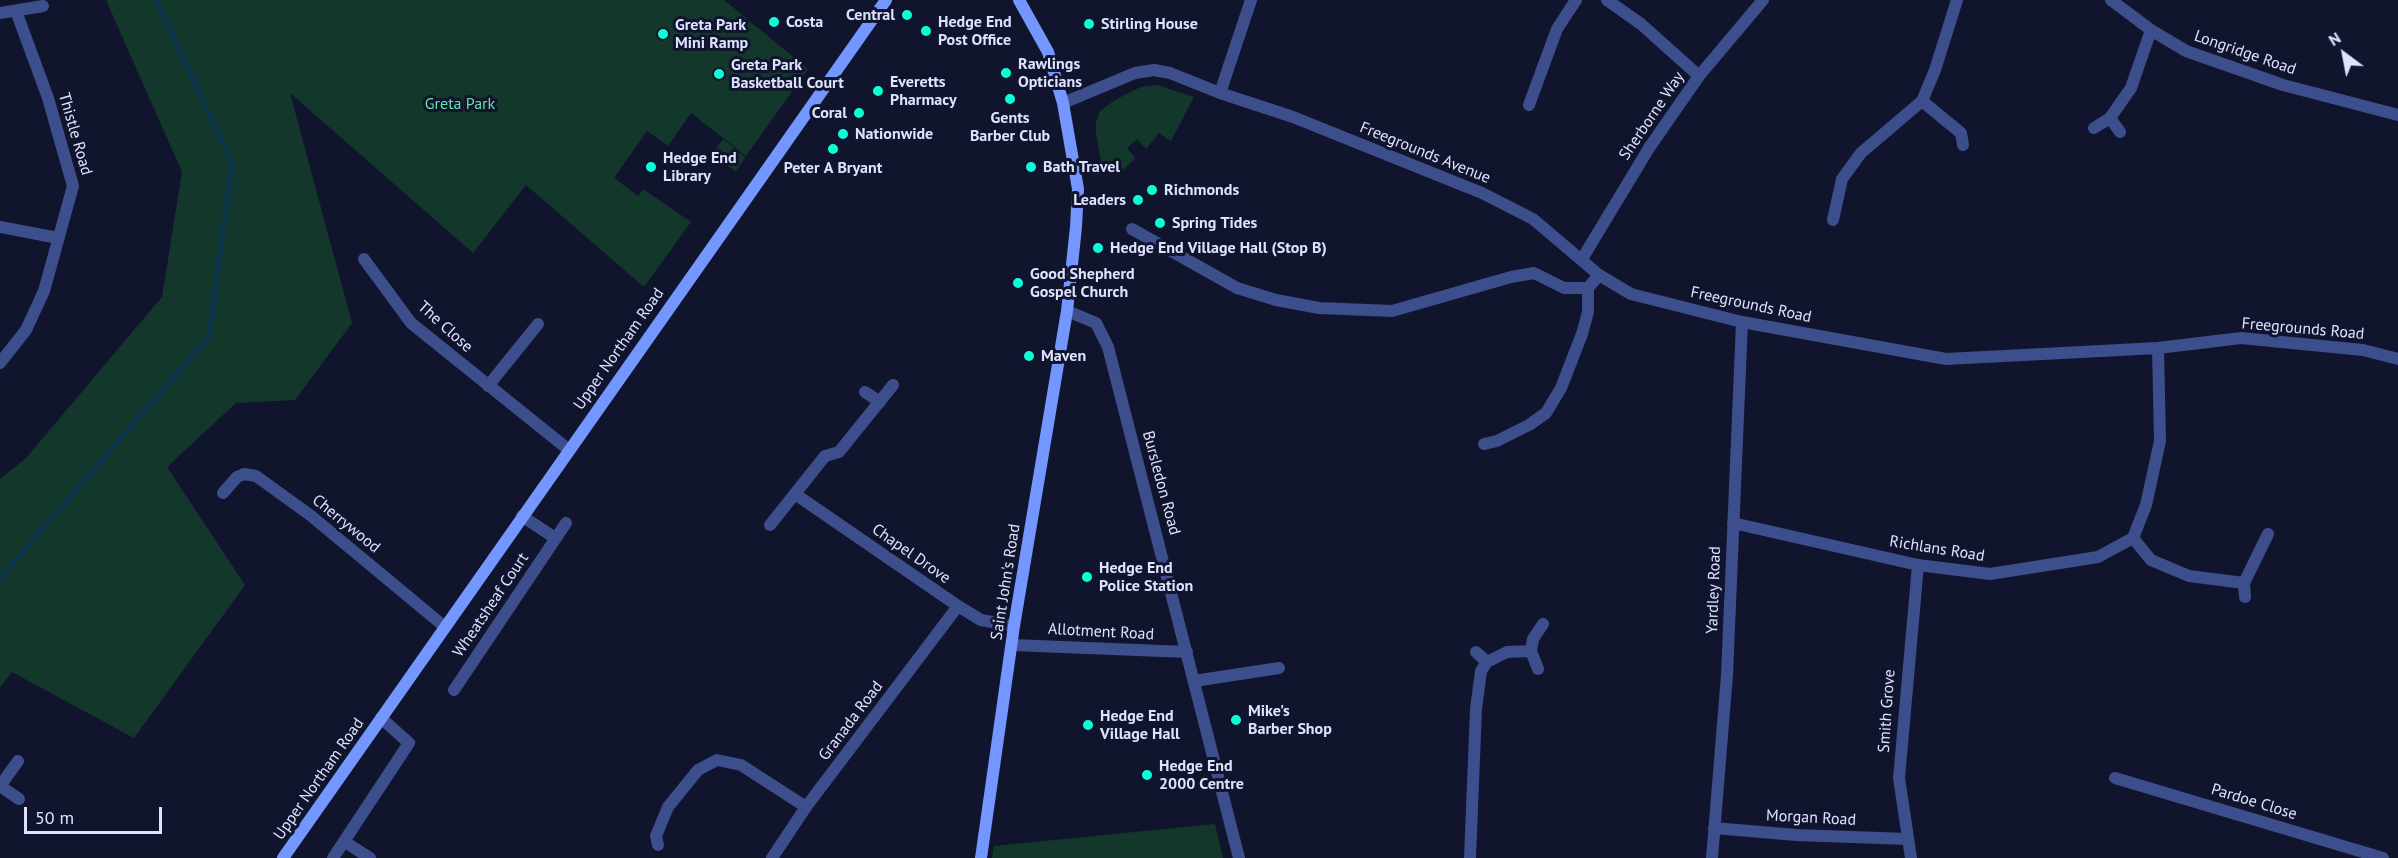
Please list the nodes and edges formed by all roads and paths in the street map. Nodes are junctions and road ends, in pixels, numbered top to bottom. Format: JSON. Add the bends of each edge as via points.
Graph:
{"nodes":[{"id":1,"x":886,"y":0,"type":"edge"},
{"id":2,"x":1019,"y":0,"type":"edge"},
{"id":3,"x":1251,"y":0,"type":"edge"},
{"id":4,"x":1576,"y":0,"type":"edge"},
{"id":5,"x":1607,"y":0,"type":"edge"},
{"id":6,"x":1763,"y":0,"type":"edge"},
{"id":7,"x":1957,"y":0,"type":"edge"},
{"id":8,"x":2111,"y":0,"type":"edge"},
{"id":9,"x":2129,"y":5,"type":"edge"},
{"id":10,"x":43,"y":6,"type":"dead end"},
{"id":11,"x":16,"y":11,"type":"junction"},
{"id":12,"x":0,"y":13,"type":"edge"},
{"id":13,"x":2151,"y":30,"type":"junction"},
{"id":14,"x":1699,"y":76,"type":"junction"},
{"id":15,"x":1220,"y":93,"type":"junction"},
{"id":16,"x":1922,"y":101,"type":"junction"},
{"id":17,"x":1063,"y":103,"type":"junction"},
{"id":18,"x":1529,"y":105,"type":"dead end"},
{"id":19,"x":2398,"y":115,"type":"edge"},
{"id":20,"x":2110,"y":118,"type":"junction"},
{"id":21,"x":2094,"y":128,"type":"dead end"},
{"id":22,"x":2120,"y":132,"type":"dead end"},
{"id":23,"x":1963,"y":145,"type":"dead end"},
{"id":24,"x":1833,"y":220,"type":"dead end"},
{"id":25,"x":0,"y":227,"type":"edge"},
{"id":26,"x":1132,"y":229,"type":"dead end"},
{"id":27,"x":57,"y":238,"type":"junction"},
{"id":28,"x":364,"y":259,"type":"dead end"},
{"id":29,"x":1582,"y":259,"type":"junction"},
{"id":30,"x":1599,"y":275,"type":"junction"},
{"id":31,"x":1588,"y":288,"type":"junction"},
{"id":32,"x":1067,"y":311,"type":"junction"},
{"id":33,"x":1742,"y":322,"type":"junction"},
{"id":34,"x":538,"y":324,"type":"dead end"},
{"id":35,"x":2158,"y":348,"type":"junction"},
{"id":36,"x":2398,"y":359,"type":"edge"},
{"id":37,"x":0,"y":363,"type":"edge"},
{"id":38,"x":893,"y":385,"type":"dead end"},
{"id":39,"x":488,"y":386,"type":"junction"},
{"id":40,"x":866,"y":392,"type":"dead end"},
{"id":41,"x":880,"y":402,"type":"junction"},
{"id":42,"x":1484,"y":444,"type":"dead end"},
{"id":43,"x":569,"y":450,"type":"junction"},
{"id":44,"x":223,"y":493,"type":"dead end"},
{"id":45,"x":795,"y":494,"type":"junction"},
{"id":46,"x":522,"y":516,"type":"junction"},
{"id":47,"x":566,"y":523,"type":"dead end"},
{"id":48,"x":1734,"y":523,"type":"junction"},
{"id":49,"x":770,"y":525,"type":"dead end"},
{"id":50,"x":2268,"y":534,"type":"dead end"},
{"id":51,"x":555,"y":538,"type":"junction"},
{"id":52,"x":2133,"y":538,"type":"junction"},
{"id":53,"x":1918,"y":565,"type":"junction"},
{"id":54,"x":2244,"y":583,"type":"junction"},
{"id":55,"x":2245,"y":597,"type":"dead end"},
{"id":56,"x":958,"y":606,"type":"junction"},
{"id":57,"x":1544,"y":624,"type":"dead end"},
{"id":58,"x":1014,"y":626,"type":"junction"},
{"id":59,"x":445,"y":627,"type":"junction"},
{"id":60,"x":1013,"y":645,"type":"junction"},
{"id":61,"x":1531,"y":651,"type":"junction"},
{"id":62,"x":1187,"y":652,"type":"junction"},
{"id":63,"x":1476,"y":652,"type":"dead end"},
{"id":64,"x":1487,"y":662,"type":"junction"},
{"id":65,"x":1279,"y":668,"type":"dead end"},
{"id":66,"x":1538,"y":669,"type":"dead end"},
{"id":67,"x":1194,"y":681,"type":"junction"},
{"id":68,"x":454,"y":690,"type":"dead end"},
{"id":69,"x":381,"y":718,"type":"junction"},
{"id":70,"x":18,"y":761,"type":"dead end"},
{"id":71,"x":2115,"y":778,"type":"dead end"},
{"id":72,"x":0,"y":786,"type":"edge"},
{"id":73,"x":19,"y":799,"type":"dead end"},
{"id":74,"x":806,"y":807,"type":"junction"},
{"id":75,"x":1714,"y":828,"type":"junction"},
{"id":76,"x":1908,"y":839,"type":"junction"},
{"id":77,"x":654,"y":840,"type":"dead end"},
{"id":78,"x":345,"y":842,"type":"junction"},
{"id":79,"x":283,"y":858,"type":"edge"},
{"id":80,"x":333,"y":858,"type":"edge"},
{"id":81,"x":370,"y":858,"type":"edge"},
{"id":82,"x":772,"y":858,"type":"edge"},
{"id":83,"x":981,"y":858,"type":"edge"},
{"id":84,"x":1239,"y":858,"type":"edge"},
{"id":85,"x":1470,"y":858,"type":"edge"},
{"id":86,"x":1712,"y":858,"type":"edge"},
{"id":87,"x":1911,"y":858,"type":"edge"},
{"id":88,"x":2383,"y":858,"type":"edge"}],
"edges":[{"from":1,"to":43,"type":"main road","name":"Upper Northam Road"},
{"from":2,"to":17,"type":"main road","name":"Saint John's Road","via":[[1048,52]]},
{"from":3,"to":15,"type":"street"},
{"from":4,"to":18,"type":"street","via":[[1557,28]]},
{"from":5,"to":14,"type":"street","via":[[1641,24]]},
{"from":6,"to":14,"type":"street","name":"Sherborne Way"},
{"from":7,"to":16,"type":"street"},
{"from":8,"to":9,"type":"street","name":"Longridge Road"},
{"from":9,"to":13,"type":"street","name":"Longridge Road"},
{"from":10,"to":11,"type":"street"},
{"from":11,"to":12,"type":"street"},
{"from":11,"to":27,"type":"street","name":"Thistle Road","via":[[48,98],[73,186]]},
{"from":13,"to":19,"type":"street","name":"Longridge Road","via":[[2186,51],[2283,85]]},
{"from":13,"to":20,"type":"street","via":[[2132,88]]},
{"from":14,"to":29,"type":"street","name":"Sherborne Way","via":[[1649,148]]},
{"from":15,"to":17,"type":"street","name":"Freegrounds Avenue","via":[[1154,70],[1135,73]]},
{"from":15,"to":29,"type":"street","name":"Freegrounds Avenue","via":[[1293,117],[1482,193],[1533,219]]},
{"from":16,"to":23,"type":"street","via":[[1961,133]]},
{"from":16,"to":24,"type":"street","via":[[1861,153],[1842,179]]},
{"from":17,"to":32,"type":"main road","name":"Saint John's Road","via":[[1078,189]]},
{"from":20,"to":21,"type":"street"},
{"from":20,"to":22,"type":"street"},
{"from":25,"to":27,"type":"street"},
{"from":26,"to":31,"type":"street","via":[[1237,288],[1319,308],[1392,311],[1534,273],[1564,288]]},
{"from":27,"to":37,"type":"street","name":"Thistle Road","via":[[44,291],[26,330]]},
{"from":28,"to":39,"type":"street","name":"The Close","via":[[411,323]]},
{"from":29,"to":30,"type":"street","name":"Freegrounds Avenue"},
{"from":30,"to":31,"type":"street"},
{"from":30,"to":33,"type":"street","name":"Freegrounds Road","via":[[1631,294]]},
{"from":31,"to":42,"type":"street","via":[[1588,312],[1582,334],[1561,388],[1546,413],[1498,447]]},
{"from":32,"to":58,"type":"main road","name":"Saint John's Road"},
{"from":32,"to":62,"type":"street","name":"Bursledon Road","via":[[1096,323],[1108,347]]},
{"from":33,"to":35,"type":"street","name":"Freegrounds Road","via":[[1946,359]]},
{"from":33,"to":48,"type":"street","name":"Yardley Road"},
{"from":34,"to":39,"type":"street"},
{"from":35,"to":36,"type":"street","name":"Freegrounds Road","via":[[2241,338],[2364,350]]},
{"from":35,"to":52,"type":"street","via":[[2160,441],[2146,504]]},
{"from":38,"to":41,"type":"street"},
{"from":39,"to":43,"type":"street","name":"The Close"},
{"from":40,"to":41,"type":"street"},
{"from":41,"to":45,"type":"street","via":[[839,452],[825,456]]},
{"from":43,"to":46,"type":"main road","name":"Upper Northam Road"},
{"from":44,"to":59,"type":"street","name":"Cherrywood","via":[[237,477],[256,476],[310,514]]},
{"from":45,"to":49,"type":"street"},
{"from":45,"to":56,"type":"street","name":"Chapel Drove"},
{"from":46,"to":51,"type":"street"},
{"from":46,"to":59,"type":"main road","name":"Upper Northam Road"},
{"from":47,"to":51,"type":"street","name":"Wheatsheaf Court"},
{"from":48,"to":53,"type":"street","name":"Richlans Road"},
{"from":48,"to":75,"type":"street","name":"Yardley Road"},
{"from":50,"to":54,"type":"street"},
{"from":51,"to":68,"type":"street","name":"Wheatsheaf Court"},
{"from":52,"to":53,"type":"street","name":"Richlans Road","via":[[2098,557],[1990,574]]},
{"from":52,"to":54,"type":"street","via":[[2151,560],[2189,576]]},
{"from":53,"to":76,"type":"street","name":"Smith Grove","via":[[1899,778]]},
{"from":54,"to":55,"type":"street"},
{"from":56,"to":58,"type":"street","name":"Chapel Drove","via":[[981,620]]},
{"from":56,"to":74,"type":"street","name":"Granada Road"},
{"from":57,"to":61,"type":"street","via":[[1533,639]]},
{"from":58,"to":60,"type":"main road","name":"Saint John's Road"},
{"from":59,"to":69,"type":"main road","name":"Upper Northam Road"},
{"from":60,"to":62,"type":"street","name":"Allotment Road"},
{"from":60,"to":83,"type":"main road","name":"Saint John's Road"},
{"from":61,"to":64,"type":"street","via":[[1507,652]]},
{"from":61,"to":66,"type":"street"},
{"from":62,"to":67,"type":"street","name":"Bursledon Road"},
{"from":63,"to":64,"type":"street"},
{"from":64,"to":85,"type":"street","via":[[1480,671],[1476,709],[1479,745]]},
{"from":65,"to":67,"type":"street"},
{"from":67,"to":84,"type":"street","name":"Bursledon Road"},
{"from":69,"to":78,"type":"street","name":"Upper Northam Road","via":[[409,743]]},
{"from":69,"to":79,"type":"main road","name":"Upper Northam Road"},
{"from":70,"to":72,"type":"street"},
{"from":71,"to":88,"type":"street","name":"Pardoe Close"},
{"from":72,"to":73,"type":"street"},
{"from":74,"to":77,"type":"street","via":[[741,765],[717,760],[698,770],[668,807]]},
{"from":74,"to":82,"type":"street","name":"Granada Road"},
{"from":75,"to":76,"type":"street","name":"Morgan Road","via":[[1796,836]]},
{"from":75,"to":86,"type":"street","name":"Yardley Road"},
{"from":76,"to":87,"type":"street","name":"Smith Grove"},
{"from":78,"to":80,"type":"street","name":"Upper Northam Road"},
{"from":78,"to":81,"type":"street"}]}
